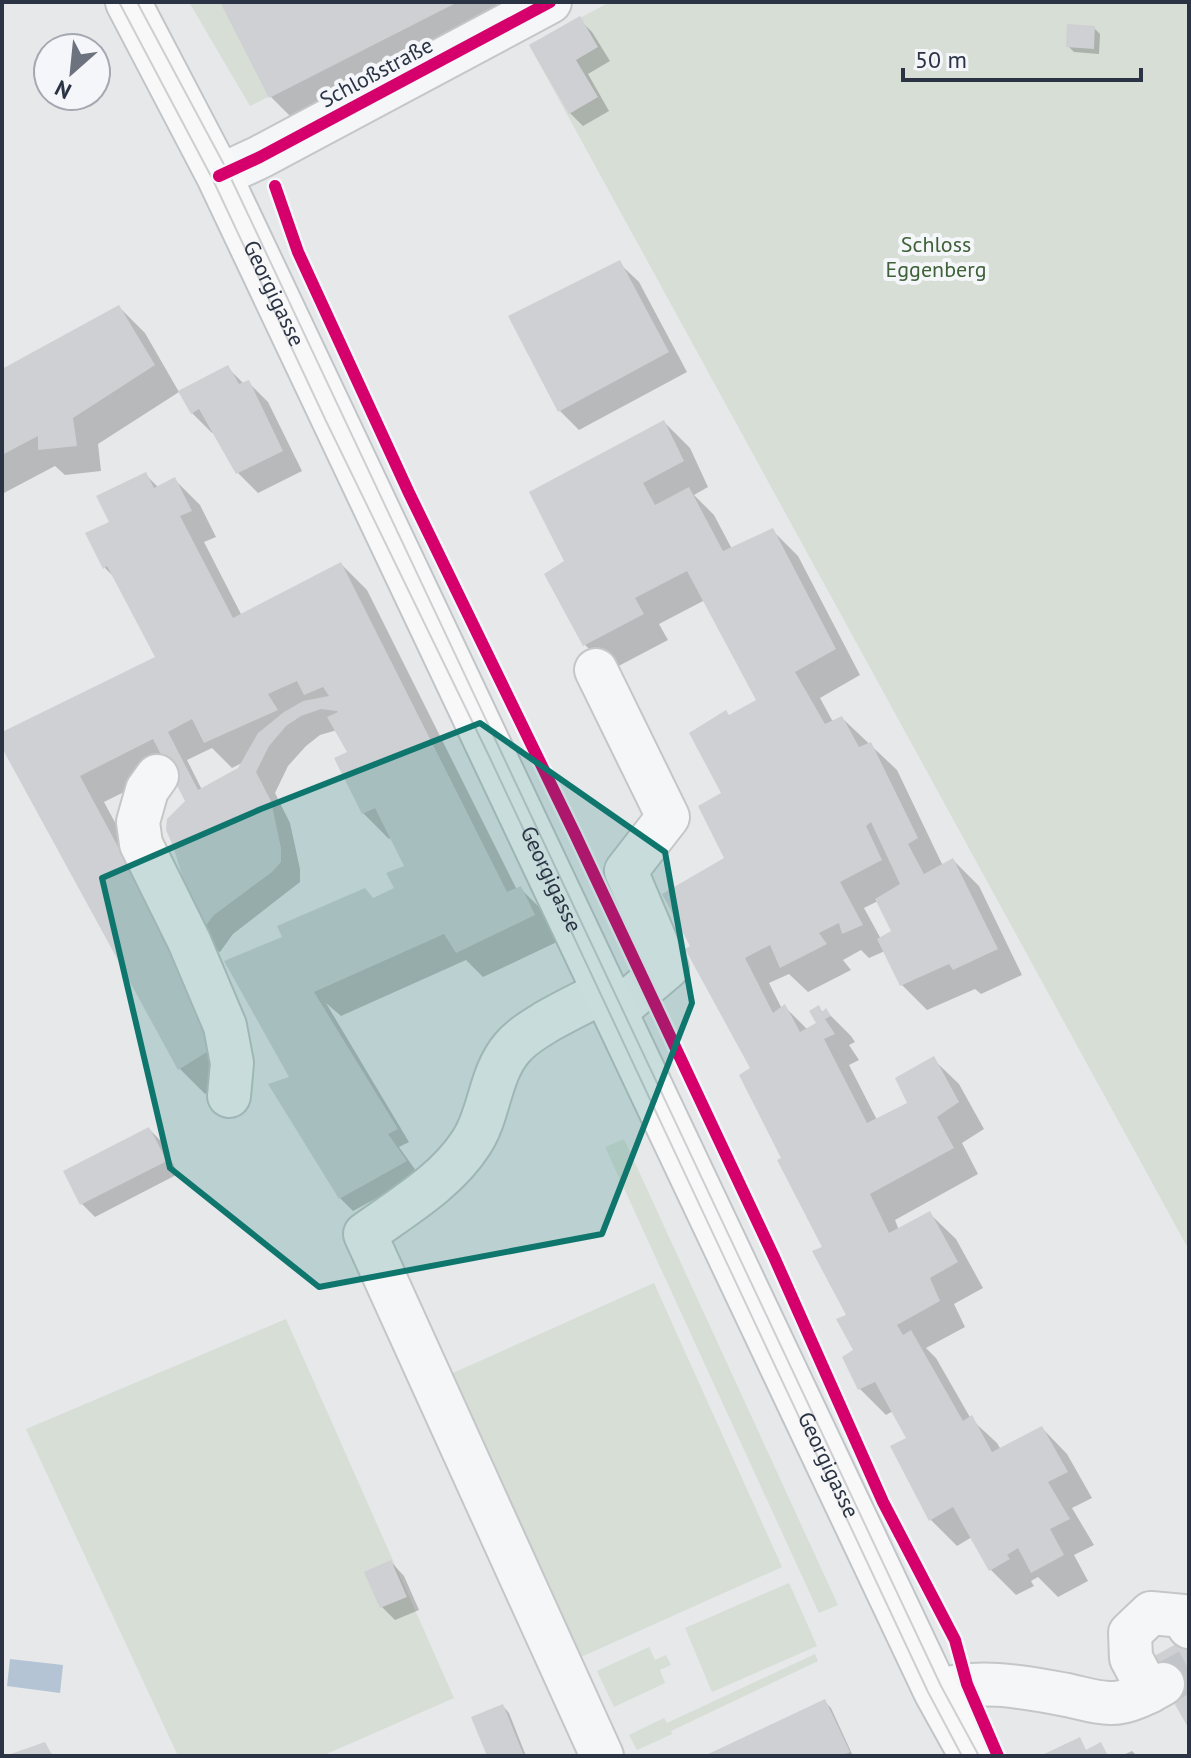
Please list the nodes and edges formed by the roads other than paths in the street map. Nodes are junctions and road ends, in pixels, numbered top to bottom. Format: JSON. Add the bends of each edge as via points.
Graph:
{"nodes":[{"id":1,"x":128,"y":2,"type":"edge"},
{"id":2,"x":550,"y":2,"type":"edge"},
{"id":3,"x":219,"y":176,"type":"junction"},
{"id":4,"x":596,"y":670,"type":"dead end"},
{"id":5,"x":157,"y":776,"type":"dead end"},
{"id":6,"x":610,"y":1001,"type":"junction"},
{"id":7,"x":229,"y":1096,"type":"dead end"},
{"id":8,"x":1189,"y":1627,"type":"edge"},
{"id":9,"x":936,"y":1691,"type":"junction"},
{"id":10,"x":602,"y":1756,"type":"edge"},
{"id":11,"x":972,"y":1756,"type":"edge"}],
"edges":[{"from":1,"to":3,"type":"main road","name":"Georgigasse"},
{"from":2,"to":3,"type":"street","name":"Schloßstraße"},
{"from":3,"to":6,"type":"main road","name":"Georgigasse"},
{"from":4,"to":6,"type":"street","via":[[668,817],[626,871],[667,968]]},
{"from":5,"to":7,"type":"street","via":[[138,822],[141,844],[225,1026],[232,1063]]},
{"from":6,"to":9,"type":"main road","name":"Georgigasse"},
{"from":6,"to":10,"type":"street","via":[[546,1022],[512,1048],[472,1143],[433,1185],[365,1234]]},
{"from":8,"to":9,"type":"street","via":[[1183,1616],[1151,1613],[1130,1633],[1131,1658],[1156,1688],[1112,1704],[986,1683]]},
{"from":9,"to":11,"type":"main road","name":"Georgigasse"}]}
